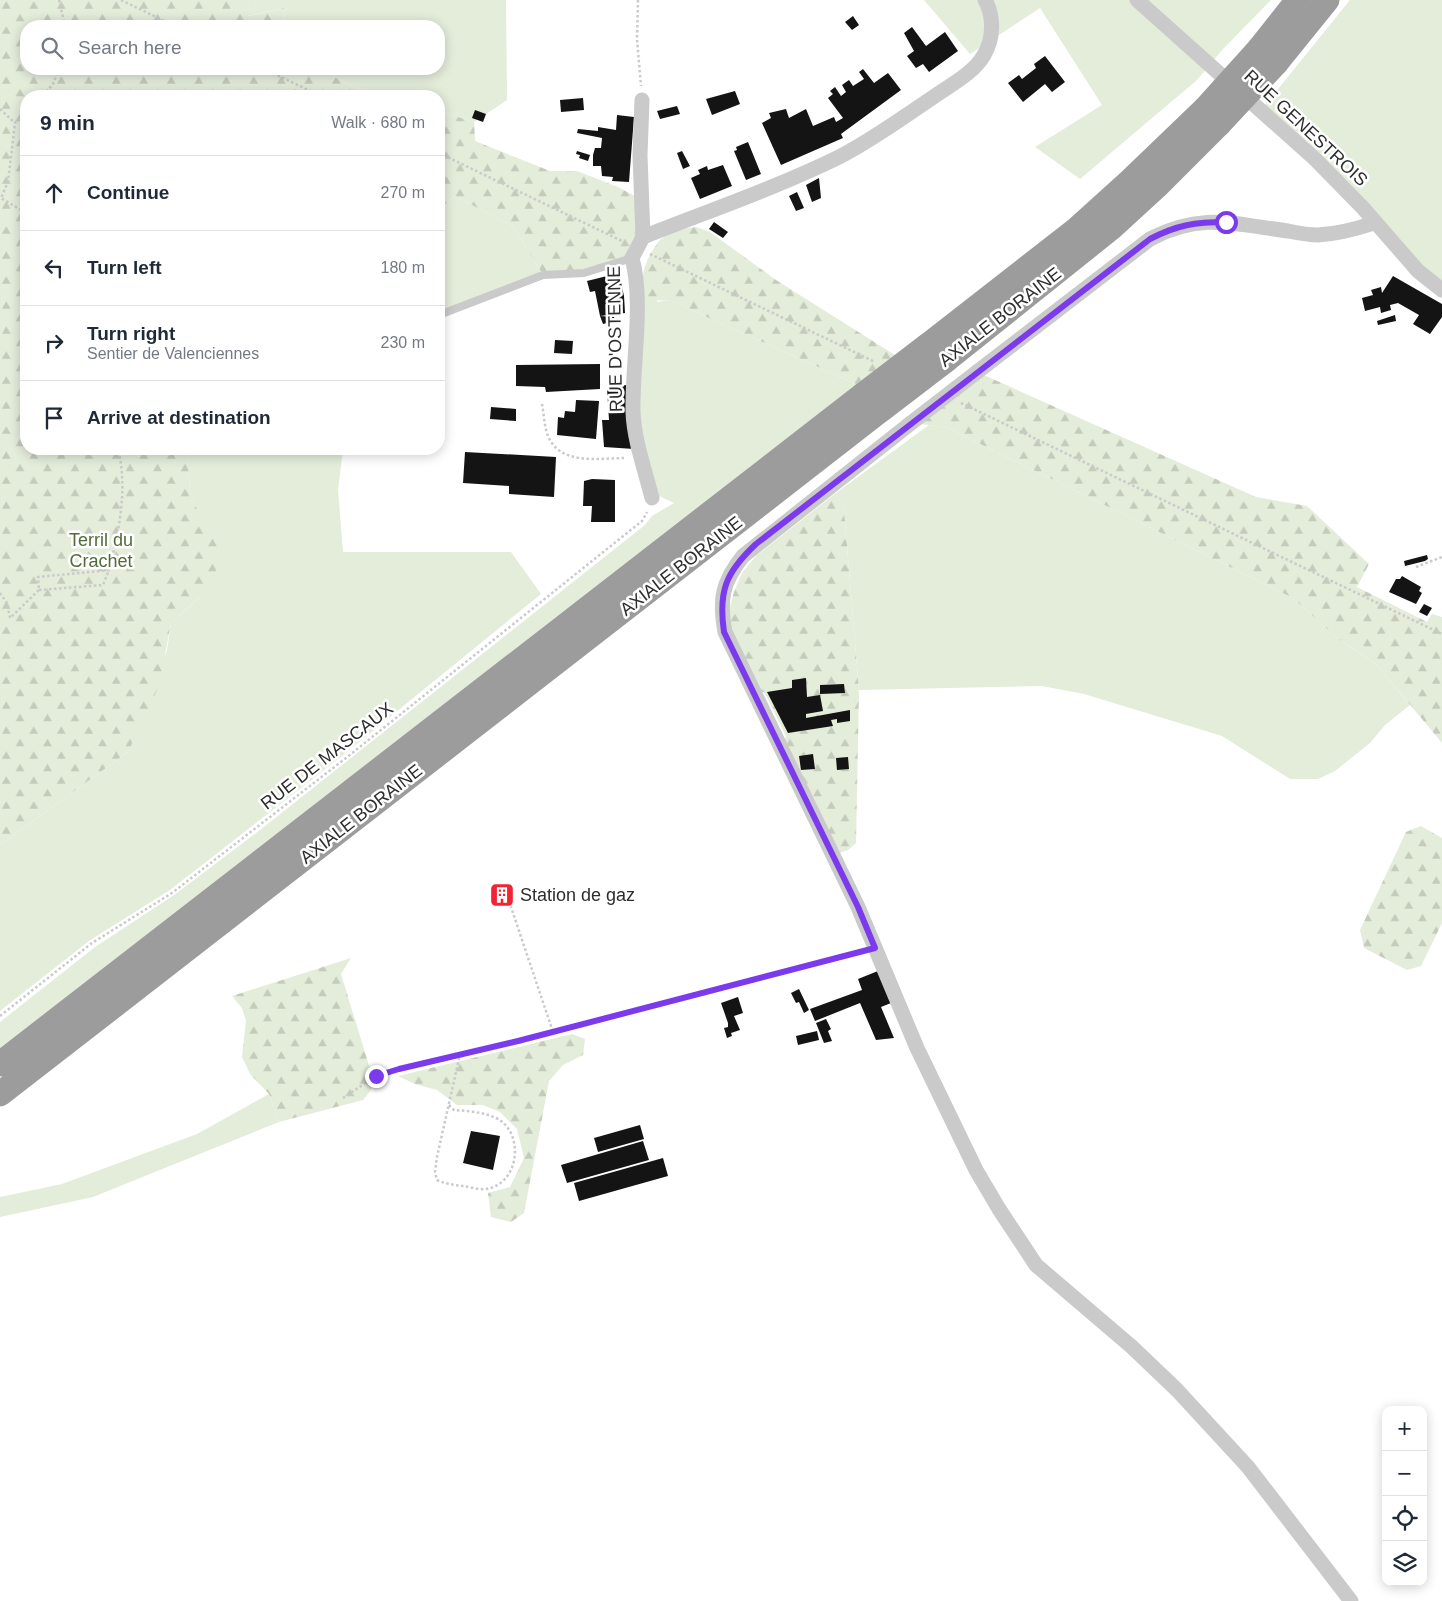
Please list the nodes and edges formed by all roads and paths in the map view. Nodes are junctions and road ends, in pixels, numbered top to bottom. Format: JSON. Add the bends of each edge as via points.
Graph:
{"nodes":[{"id":1,"x":59,"y":0,"type":"edge"},
{"id":2,"x":120,"y":0,"type":"edge"},
{"id":3,"x":638,"y":0,"type":"edge"},
{"id":4,"x":985,"y":0,"type":"edge"},
{"id":5,"x":1137,"y":0,"type":"edge"},
{"id":6,"x":1298,"y":0,"type":"edge"},
{"id":7,"x":1327,"y":0,"type":"edge"},
{"id":8,"x":64,"y":20,"type":"edge"},
{"id":9,"x":162,"y":20,"type":"edge"},
{"id":10,"x":1268,"y":55,"type":"junction"},
{"id":11,"x":57,"y":75,"type":"edge"},
{"id":12,"x":277,"y":75,"type":"edge"},
{"id":13,"x":48,"y":90,"type":"edge"},
{"id":14,"x":308,"y":90,"type":"edge"},
{"id":15,"x":642,"y":100,"type":"joint"},
{"id":16,"x":0,"y":109,"type":"edge"},
{"id":17,"x":20,"y":117,"type":"edge"},
{"id":18,"x":15,"y":123,"type":"junction"},
{"id":19,"x":1,"y":198,"type":"edge"},
{"id":20,"x":20,"y":209,"type":"edge"},
{"id":21,"x":1374,"y":223,"type":"junction"},
{"id":22,"x":643,"y":237,"type":"junction"},
{"id":23,"x":632,"y":258,"type":"junction"},
{"id":24,"x":1442,"y":290,"type":"edge"},
{"id":25,"x":445,"y":313,"type":"edge"},
{"id":26,"x":873,"y":402,"type":"junction"},
{"id":27,"x":542,"y":404,"type":"dead end"},
{"id":28,"x":119,"y":455,"type":"edge"},
{"id":29,"x":643,"y":459,"type":"junction"},
{"id":30,"x":652,"y":498,"type":"joint"},
{"id":31,"x":1442,"y":557,"type":"edge"},
{"id":32,"x":1416,"y":567,"type":"dead end"},
{"id":33,"x":109,"y":570,"type":"junction"},
{"id":34,"x":39,"y":590,"type":"junction"},
{"id":35,"x":0,"y":593,"type":"edge"},
{"id":36,"x":509,"y":901,"type":"dead end"},
{"id":37,"x":875,"y":948,"type":"junction"},
{"id":38,"x":0,"y":1016,"type":"edge"},
{"id":39,"x":553,"y":1032,"type":"junction"},
{"id":40,"x":460,"y":1054,"type":"junction"},
{"id":41,"x":0,"y":1064,"type":"edge"},
{"id":42,"x":0,"y":1094,"type":"edge"},
{"id":43,"x":343,"y":1098,"type":"dead end"},
{"id":44,"x":449,"y":1105,"type":"junction"},
{"id":45,"x":1351,"y":1601,"type":"edge"}],
"edges":[{"from":1,"to":8,"type":"path"},
{"from":2,"to":9,"type":"path"},
{"from":3,"to":15,"type":"path","via":[[637,39]]},
{"from":4,"to":22,"type":"street","via":[[992,18],[990,37],[985,54],[972,70],[841,156],[804,174]]},
{"from":5,"to":21,"type":"street","name":"RUE GENESTROIS","via":[[1316,159]]},
{"from":6,"to":10,"type":"highway","name":"AXIALE BORAINE"},
{"from":7,"to":10,"type":"highway","name":"AXIALE BORAINE"},
{"from":10,"to":26,"type":"highway","name":"AXIALE BORAINE","bridge":true,"via":[[1212,117],[1159,184],[1110,228]]},
{"from":11,"to":13,"type":"path"},
{"from":12,"to":14,"type":"path"},
{"from":15,"to":22,"type":"street","name":"RUE D'OSTENNE"},
{"from":16,"to":18,"type":"path"},
{"from":17,"to":18,"type":"path"},
{"from":18,"to":19,"type":"path","via":[[8,182]]},
{"from":19,"to":20,"type":"path"},
{"from":21,"to":24,"type":"street","name":"RUE GENESTROIS","via":[[1418,272]]},
{"from":21,"to":37,"type":"street","bridge":true,"via":[[1345,233],[1317,235],[1226,222],[1195,222],[1171,228],[1150,239],[743,556],[730,572],[723,591],[724,632],[854,898]]},
{"from":22,"to":23,"type":"street","name":"RUE D'OSTENNE","bridge":true},
{"from":23,"to":25,"type":"lane","via":[[584,273],[543,276]]},
{"from":23,"to":29,"type":"street","name":"RUE D'OSTENNE","via":[[636,272],[634,415]]},
{"from":26,"to":41,"type":"highway","name":"AXIALE BORAINE"},
{"from":26,"to":42,"type":"highway","name":"AXIALE BORAINE"},
{"from":27,"to":29,"type":"path","via":[[548,436],[561,452],[570,457]]},
{"from":28,"to":33,"type":"path","via":[[122,471],[120,517]]},
{"from":29,"to":30,"type":"street","name":"RUE D'OSTENNE"},
{"from":30,"to":38,"type":"path","name":"RUE DE MASCAUX","via":[[642,521],[346,758],[172,893],[92,944]]},
{"from":31,"to":32,"type":"path"},
{"from":33,"to":34,"type":"path","via":[[103,585]]},
{"from":33,"to":34,"type":"path","via":[[38,577]]},
{"from":34,"to":35,"type":"path","via":[[10,618],[7,602]]},
{"from":36,"to":39,"type":"path"},
{"from":37,"to":39,"type":"path"},
{"from":37,"to":45,"type":"street","via":[[916,1048],[976,1170],[1036,1265],[1177,1390],[1248,1467]]},
{"from":39,"to":40,"type":"path"},
{"from":40,"to":43,"type":"path","via":[[376,1076]]},
{"from":40,"to":44,"type":"path"},
{"from":44,"to":44,"type":"path","via":[[437,1157],[437,1180],[444,1184],[486,1189],[499,1184],[508,1175],[517,1153],[512,1133],[497,1118],[454,1110]]}]}
